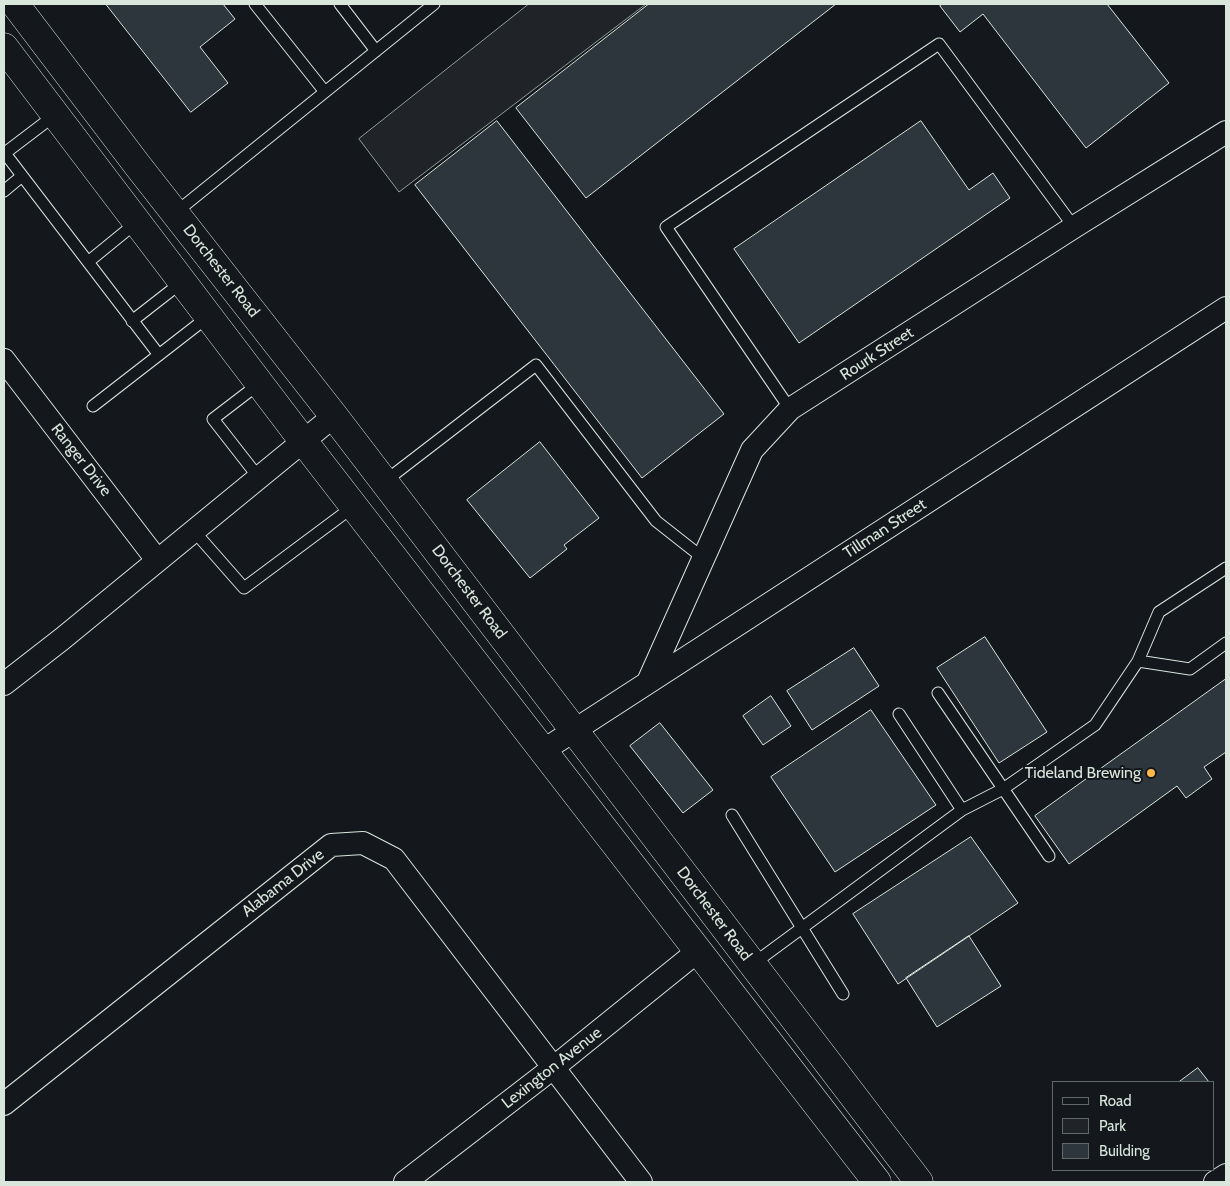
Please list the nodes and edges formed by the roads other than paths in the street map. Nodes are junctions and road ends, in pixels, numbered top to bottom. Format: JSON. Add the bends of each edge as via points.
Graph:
{"nodes":[{"id":1,"x":15,"y":4,"type":"edge"},
{"id":2,"x":255,"y":4,"type":"edge"},
{"id":3,"x":340,"y":4,"type":"edge"},
{"id":4,"x":434,"y":4,"type":"edge"},
{"id":5,"x":5,"y":51,"type":"edge"},
{"id":6,"x":376,"y":51,"type":"junction"},
{"id":7,"x":325,"y":92,"type":"junction"},
{"id":8,"x":56,"y":115,"type":"junction"},
{"id":9,"x":1226,"y":132,"type":"edge"},
{"id":10,"x":4,"y":153,"type":"edge"},
{"id":11,"x":22,"y":176,"type":"junction"},
{"id":12,"x":4,"y":191,"type":"edge"},
{"id":13,"x":175,"y":214,"type":"junction"},
{"id":14,"x":137,"y":222,"type":"junction"},
{"id":15,"x":1074,"y":227,"type":"junction"},
{"id":16,"x":88,"y":262,"type":"junction"},
{"id":17,"x":182,"y":282,"type":"junction"},
{"id":18,"x":1226,"y":308,"type":"edge"},
{"id":19,"x":209,"y":316,"type":"junction"},
{"id":20,"x":132,"y":321,"type":"junction"},
{"id":21,"x":159,"y":355,"type":"junction"},
{"id":22,"x":4,"y":360,"type":"edge"},
{"id":23,"x":260,"y":383,"type":"junction"},
{"id":24,"x":93,"y":406,"type":"dead end"},
{"id":25,"x":790,"y":410,"type":"junction"},
{"id":26,"x":334,"y":416,"type":"junction"},
{"id":27,"x":304,"y":442,"type":"junction"},
{"id":28,"x":260,"y":478,"type":"junction"},
{"id":29,"x":384,"y":482,"type":"junction"},
{"id":30,"x":354,"y":506,"type":"junction"},
{"id":31,"x":194,"y":531,"type":"junction"},
{"id":32,"x":703,"y":558,"type":"junction"},
{"id":33,"x":158,"y":560,"type":"junction"},
{"id":34,"x":1226,"y":568,"type":"edge"},
{"id":35,"x":1226,"y":643,"type":"edge"},
{"id":36,"x":1138,"y":661,"type":"junction"},
{"id":37,"x":648,"y":682,"type":"junction"},
{"id":38,"x":4,"y":684,"type":"edge"},
{"id":39,"x":938,"y":693,"type":"dead end"},
{"id":40,"x":899,"y":714,"type":"dead end"},
{"id":41,"x":575,"y":731,"type":"junction"},
{"id":42,"x":544,"y":750,"type":"junction"},
{"id":43,"x":1003,"y":789,"type":"junction"},
{"id":44,"x":962,"y":810,"type":"junction"},
{"id":45,"x":732,"y":815,"type":"dead end"},
{"id":46,"x":1049,"y":856,"type":"dead end"},
{"id":47,"x":802,"y":928,"type":"junction"},
{"id":48,"x":698,"y":951,"type":"junction"},
{"id":49,"x":753,"y":964,"type":"junction"},
{"id":50,"x":844,"y":994,"type":"dead end"},
{"id":51,"x":553,"y":1068,"type":"junction"},
{"id":52,"x":4,"y":1104,"type":"edge"},
{"id":53,"x":1226,"y":1175,"type":"edge"},
{"id":54,"x":405,"y":1182,"type":"edge"},
{"id":55,"x":642,"y":1182,"type":"edge"},
{"id":56,"x":877,"y":1182,"type":"edge"},
{"id":57,"x":919,"y":1182,"type":"edge"},
{"id":58,"x":1216,"y":1182,"type":"edge"}],
"edges":[{"from":1,"to":13,"type":"main road","name":"Dorchester Road"},
{"from":2,"to":7,"type":"lane"},
{"from":3,"to":6,"type":"lane"},
{"from":4,"to":6,"type":"lane"},
{"from":5,"to":8,"type":"main road"},
{"from":6,"to":7,"type":"lane"},
{"from":7,"to":13,"type":"lane"},
{"from":8,"to":10,"type":"lane"},
{"from":8,"to":14,"type":"main road"},
{"from":9,"to":15,"type":"street","name":"Rourk Street"},
{"from":10,"to":11,"type":"lane"},
{"from":11,"to":12,"type":"lane"},
{"from":11,"to":16,"type":"lane"},
{"from":13,"to":26,"type":"main road","name":"Dorchester Road"},
{"from":14,"to":16,"type":"lane"},
{"from":14,"to":17,"type":"main road"},
{"from":15,"to":25,"type":"street","name":"Rourk Street"},
{"from":15,"to":25,"type":"lane","via":[[939,44],[666,227]]},
{"from":16,"to":20,"type":"lane"},
{"from":17,"to":19,"type":"main road"},
{"from":17,"to":20,"type":"lane"},
{"from":18,"to":37,"type":"street","name":"Tillman Street"},
{"from":19,"to":21,"type":"lane"},
{"from":19,"to":23,"type":"main road"},
{"from":20,"to":21,"type":"lane"},
{"from":21,"to":24,"type":"lane"},
{"from":22,"to":33,"type":"street","name":"Ranger Drive"},
{"from":23,"to":27,"type":"main road"},
{"from":23,"to":28,"type":"lane","via":[[213,419]]},
{"from":25,"to":32,"type":"street","name":"Rourk Street","via":[[752,450]]},
{"from":26,"to":27,"type":"street"},
{"from":26,"to":29,"type":"main road","name":"Dorchester Road"},
{"from":27,"to":28,"type":"street"},
{"from":27,"to":30,"type":"main road"},
{"from":28,"to":31,"type":"street"},
{"from":29,"to":32,"type":"lane","via":[[536,365],[656,521]]},
{"from":29,"to":41,"type":"main road","name":"Dorchester Road"},
{"from":30,"to":31,"type":"lane","via":[[244,588]]},
{"from":30,"to":42,"type":"main road"},
{"from":31,"to":33,"type":"street"},
{"from":32,"to":37,"type":"street","name":"Rourk Street"},
{"from":33,"to":38,"type":"street"},
{"from":34,"to":36,"type":"lane","via":[[1159,612]]},
{"from":35,"to":36,"type":"lane","via":[[1190,669]]},
{"from":36,"to":43,"type":"lane","via":[[1096,725]]},
{"from":37,"to":41,"type":"street","name":"Tillman Street"},
{"from":39,"to":43,"type":"lane"},
{"from":40,"to":44,"type":"lane"},
{"from":41,"to":42,"type":"street","name":"Tillman Street"},
{"from":41,"to":49,"type":"main road","name":"Dorchester Road"},
{"from":42,"to":48,"type":"main road"},
{"from":43,"to":44,"type":"lane"},
{"from":43,"to":46,"type":"lane"},
{"from":44,"to":47,"type":"lane"},
{"from":45,"to":47,"type":"lane"},
{"from":47,"to":49,"type":"lane"},
{"from":47,"to":50,"type":"lane"},
{"from":48,"to":51,"type":"street","name":"Lexington Avenue"},
{"from":48,"to":56,"type":"main road"},
{"from":49,"to":57,"type":"main road","name":"Dorchester Road"},
{"from":51,"to":52,"type":"street","name":"Alabama Drive","via":[[394,859],[362,843],[331,845]]},
{"from":51,"to":54,"type":"street","name":"Lexington Avenue"},
{"from":51,"to":55,"type":"street","name":"Alabama Drive"},
{"from":53,"to":58,"type":"street"}]}
